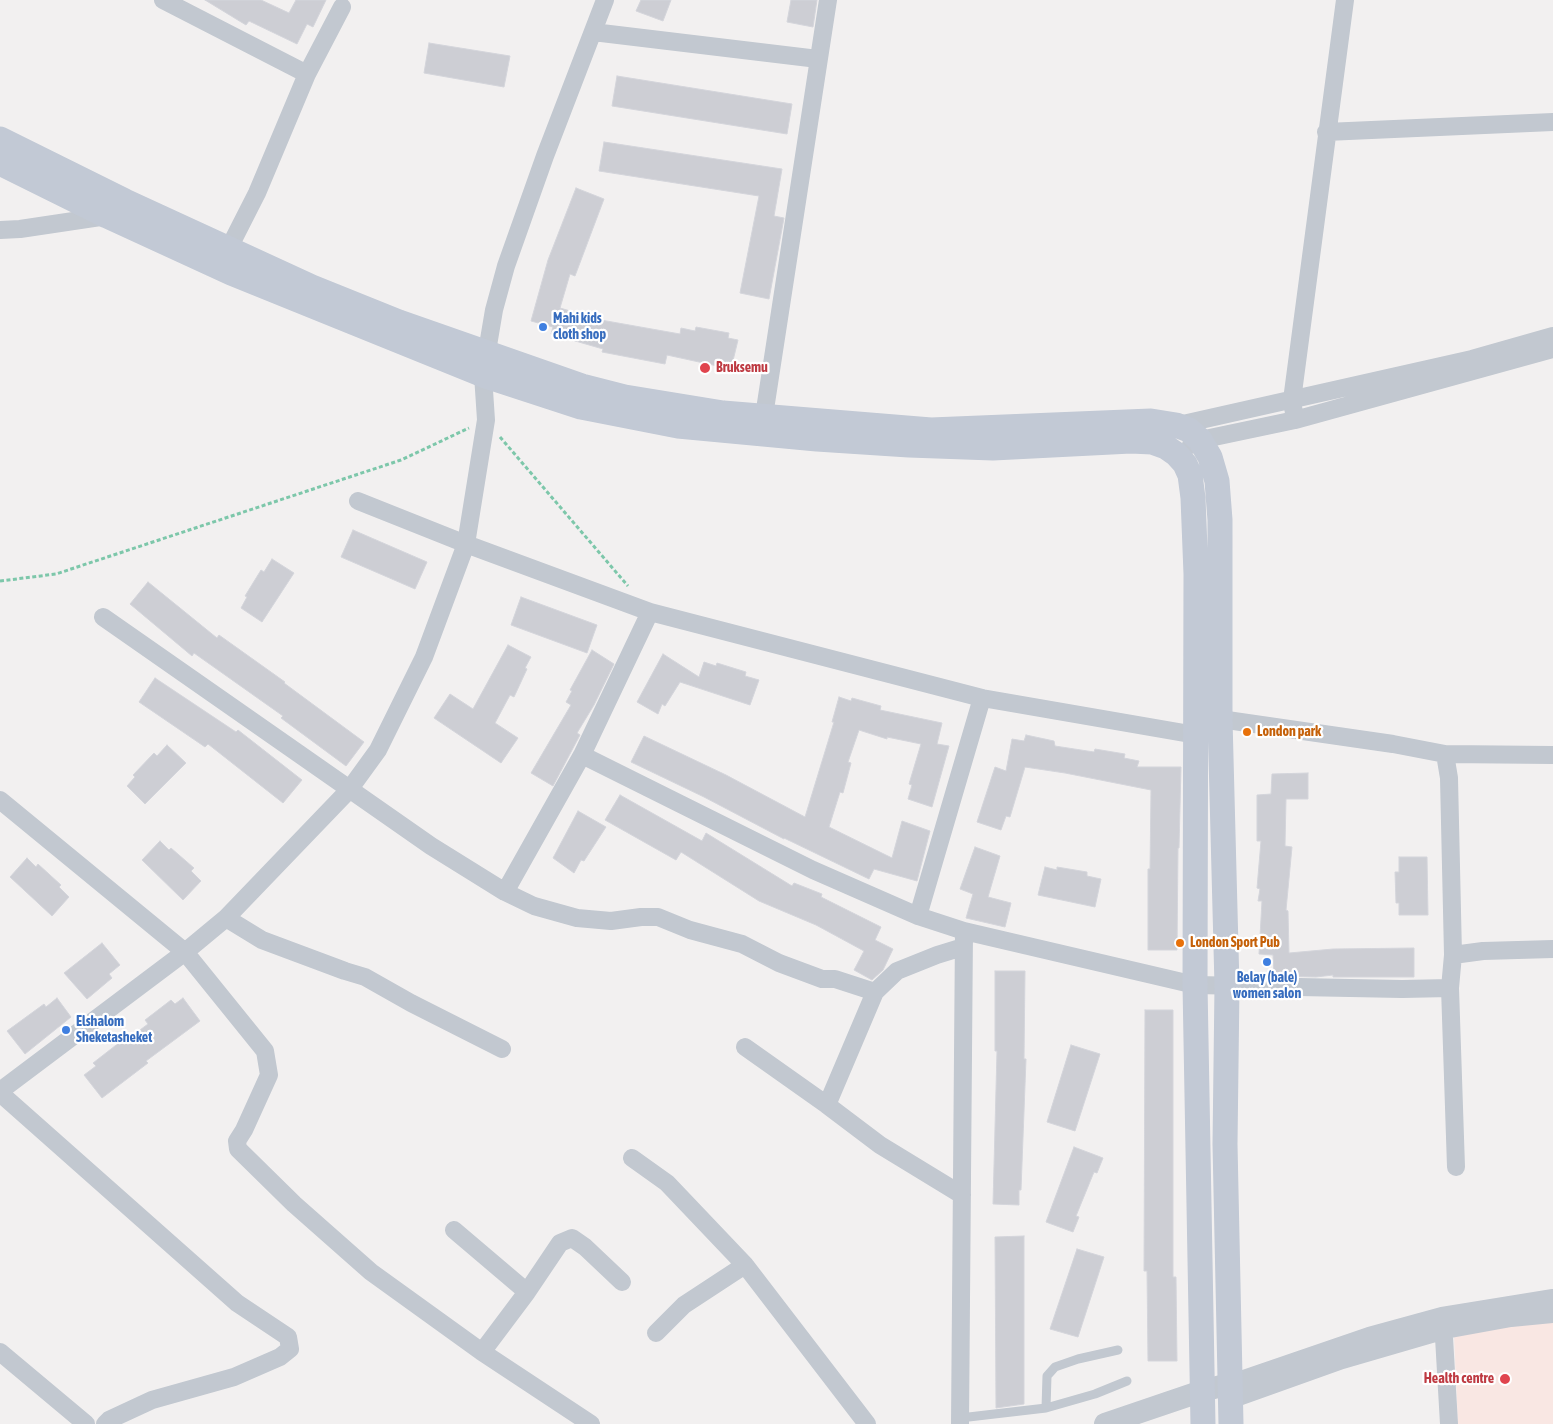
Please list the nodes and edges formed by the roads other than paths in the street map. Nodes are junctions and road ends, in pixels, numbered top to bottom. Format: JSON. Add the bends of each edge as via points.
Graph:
{"nodes":[{"id":1,"x":163,"y":0,"type":"edge"},
{"id":2,"x":605,"y":0,"type":"edge"},
{"id":3,"x":828,"y":0,"type":"edge"},
{"id":4,"x":1344,"y":0,"type":"edge"},
{"id":5,"x":342,"y":7,"type":"dead end"},
{"id":6,"x":593,"y":32,"type":"junction"},
{"id":7,"x":818,"y":59,"type":"junction"},
{"id":8,"x":308,"y":74,"type":"junction"},
{"id":9,"x":1553,"y":122,"type":"edge"},
{"id":10,"x":1326,"y":132,"type":"junction"},
{"id":11,"x":0,"y":139,"type":"edge"},
{"id":12,"x":0,"y":163,"type":"edge"},
{"id":13,"x":108,"y":216,"type":"junction"},
{"id":14,"x":0,"y":230,"type":"edge"},
{"id":15,"x":228,"y":250,"type":"junction"},
{"id":16,"x":1553,"y":336,"type":"edge"},
{"id":17,"x":1553,"y":349,"type":"edge"},
{"id":18,"x":485,"y":365,"type":"junction"},
{"id":19,"x":1292,"y":400,"type":"junction"},
{"id":20,"x":764,"y":416,"type":"junction"},
{"id":21,"x":1295,"y":420,"type":"junction"},
{"id":22,"x":1176,"y":425,"type":"junction"},
{"id":23,"x":1200,"y":440,"type":"junction"},
{"id":24,"x":1152,"y":442,"type":"junction"},
{"id":25,"x":1176,"y":454,"type":"junction"},
{"id":26,"x":358,"y":501,"type":"dead end"},
{"id":27,"x":466,"y":544,"type":"junction"},
{"id":28,"x":650,"y":612,"type":"junction"},
{"id":29,"x":103,"y":617,"type":"dead end"},
{"id":30,"x":982,"y":698,"type":"junction"},
{"id":31,"x":1220,"y":719,"type":"junction"},
{"id":32,"x":1196,"y":735,"type":"junction"},
{"id":33,"x":1445,"y":754,"type":"junction"},
{"id":34,"x":582,"y":755,"type":"junction"},
{"id":35,"x":1553,"y":755,"type":"edge"},
{"id":36,"x":350,"y":790,"type":"junction"},
{"id":37,"x":0,"y":800,"type":"edge"},
{"id":38,"x":505,"y":892,"type":"junction"},
{"id":39,"x":918,"y":916,"type":"junction"},
{"id":40,"x":226,"y":918,"type":"junction"},
{"id":41,"x":963,"y":939,"type":"junction"},
{"id":42,"x":1553,"y":948,"type":"edge"},
{"id":43,"x":185,"y":952,"type":"junction"},
{"id":44,"x":1453,"y":955,"type":"junction"},
{"id":45,"x":1195,"y":985,"type":"junction"},
{"id":46,"x":1227,"y":986,"type":"junction"},
{"id":47,"x":1450,"y":988,"type":"junction"},
{"id":48,"x":875,"y":992,"type":"junction"},
{"id":49,"x":745,"y":1047,"type":"dead end"},
{"id":50,"x":502,"y":1049,"type":"dead end"},
{"id":51,"x":0,"y":1092,"type":"edge"},
{"id":52,"x":827,"y":1105,"type":"junction"},
{"id":53,"x":632,"y":1158,"type":"dead end"},
{"id":54,"x":1456,"y":1168,"type":"dead end"},
{"id":55,"x":962,"y":1195,"type":"junction"},
{"id":56,"x":454,"y":1230,"type":"dead end"},
{"id":57,"x":745,"y":1265,"type":"junction"},
{"id":58,"x":622,"y":1282,"type":"dead end"},
{"id":59,"x":527,"y":1292,"type":"junction"},
{"id":60,"x":1553,"y":1298,"type":"edge"},
{"id":61,"x":1553,"y":1314,"type":"edge"},
{"id":62,"x":1444,"y":1323,"type":"junction"},
{"id":63,"x":656,"y":1333,"type":"dead end"},
{"id":64,"x":1118,"y":1350,"type":"dead end"},
{"id":65,"x":0,"y":1352,"type":"edge"},
{"id":66,"x":482,"y":1352,"type":"junction"},
{"id":67,"x":1126,"y":1381,"type":"dead end"},
{"id":68,"x":1230,"y":1403,"type":"edge"},
{"id":69,"x":1202,"y":1407,"type":"edge"},
{"id":70,"x":1046,"y":1408,"type":"junction"},
{"id":71,"x":960,"y":1421,"type":"edge"},
{"id":72,"x":86,"y":1424,"type":"edge"},
{"id":73,"x":105,"y":1424,"type":"edge"},
{"id":74,"x":591,"y":1424,"type":"edge"},
{"id":75,"x":867,"y":1424,"type":"edge"},
{"id":76,"x":1105,"y":1424,"type":"edge"},
{"id":77,"x":1148,"y":1424,"type":"edge"},
{"id":78,"x":1449,"y":1424,"type":"edge"}],
"edges":[{"from":1,"to":8,"type":"street"},
{"from":2,"to":6,"type":"street"},
{"from":3,"to":7,"type":"street"},
{"from":4,"to":10,"type":"street"},
{"from":5,"to":8,"type":"street"},
{"from":6,"to":7,"type":"street"},
{"from":6,"to":18,"type":"street","via":[[506,266],[494,310]]},
{"from":7,"to":20,"type":"street"},
{"from":8,"to":15,"type":"street","via":[[257,193]]},
{"from":9,"to":10,"type":"street"},
{"from":10,"to":19,"type":"street"},
{"from":11,"to":15,"type":"main road"},
{"from":12,"to":13,"type":"main road"},
{"from":13,"to":14,"type":"street"},
{"from":13,"to":18,"type":"main road","via":[[231,273]]},
{"from":15,"to":18,"type":"main road","via":[[399,322]]},
{"from":16,"to":19,"type":"street","via":[[1472,359]]},
{"from":17,"to":21,"type":"street"},
{"from":18,"to":20,"type":"main road","via":[[624,397],[723,413]]},
{"from":18,"to":24,"type":"main road","via":[[581,407],[678,426],[919,446],[993,448]]},
{"from":18,"to":27,"type":"street","via":[[486,420]]},
{"from":19,"to":21,"type":"street"},
{"from":19,"to":22,"type":"street"},
{"from":20,"to":22,"type":"main road","via":[[931,430],[1151,421]]},
{"from":21,"to":23,"type":"street"},
{"from":22,"to":23,"type":"main road"},
{"from":22,"to":24,"type":"street"},
{"from":23,"to":25,"type":"street"},
{"from":23,"to":31,"type":"main road","via":[[1210,456],[1217,481],[1220,520]]},
{"from":24,"to":25,"type":"main road"},
{"from":25,"to":32,"type":"main road","via":[[1190,475],[1193,498]]},
{"from":26,"to":27,"type":"street"},
{"from":27,"to":28,"type":"street"},
{"from":27,"to":36,"type":"street","via":[[424,657],[378,750]]},
{"from":28,"to":30,"type":"street"},
{"from":28,"to":34,"type":"street"},
{"from":29,"to":36,"type":"street"},
{"from":30,"to":32,"type":"street"},
{"from":30,"to":39,"type":"street"},
{"from":31,"to":33,"type":"street"},
{"from":31,"to":46,"type":"main road"},
{"from":32,"to":45,"type":"main road"},
{"from":33,"to":35,"type":"street"},
{"from":33,"to":44,"type":"street","via":[[1449,778]]},
{"from":34,"to":38,"type":"street"},
{"from":34,"to":39,"type":"street","via":[[813,870]]},
{"from":36,"to":38,"type":"street"},
{"from":36,"to":40,"type":"street"},
{"from":37,"to":43,"type":"street"},
{"from":38,"to":48,"type":"street","via":[[534,906],[577,918],[611,921],[658,917],[690,930],[742,944],[822,979],[835,979]]},
{"from":39,"to":41,"type":"street"},
{"from":40,"to":43,"type":"street"},
{"from":40,"to":50,"type":"street","via":[[262,940],[365,976]]},
{"from":41,"to":45,"type":"street"},
{"from":41,"to":48,"type":"street","via":[[937,955],[897,971]]},
{"from":41,"to":55,"type":"street"},
{"from":42,"to":44,"type":"street"},
{"from":43,"to":51,"type":"street"},
{"from":43,"to":66,"type":"street","via":[[265,1051],[269,1076],[237,1141],[238,1149],[370,1272]]},
{"from":44,"to":47,"type":"street"},
{"from":45,"to":46,"type":"street"},
{"from":45,"to":69,"type":"main road"},
{"from":46,"to":47,"type":"street"},
{"from":46,"to":68,"type":"main road"},
{"from":47,"to":54,"type":"street"},
{"from":48,"to":52,"type":"street"},
{"from":49,"to":52,"type":"street"},
{"from":51,"to":73,"type":"street","via":[[237,1303],[288,1338],[290,1349],[280,1357],[234,1378],[152,1400]]},
{"from":52,"to":55,"type":"street","via":[[880,1146]]},
{"from":53,"to":57,"type":"street","via":[[668,1183]]},
{"from":55,"to":71,"type":"street"},
{"from":56,"to":59,"type":"street"},
{"from":57,"to":63,"type":"street","via":[[684,1305]]},
{"from":57,"to":75,"type":"street"},
{"from":58,"to":59,"type":"street","via":[[572,1238],[560,1243]]},
{"from":59,"to":66,"type":"street"},
{"from":60,"to":62,"type":"street"},
{"from":61,"to":62,"type":"street"},
{"from":62,"to":68,"type":"street"},
{"from":62,"to":78,"type":"street"},
{"from":64,"to":70,"type":"lane","via":[[1055,1367],[1047,1376]]},
{"from":65,"to":72,"type":"street"},
{"from":66,"to":74,"type":"street"},
{"from":67,"to":70,"type":"lane"},
{"from":68,"to":69,"type":"street"},
{"from":69,"to":76,"type":"street"},
{"from":69,"to":77,"type":"street"},
{"from":70,"to":71,"type":"lane"}]}
